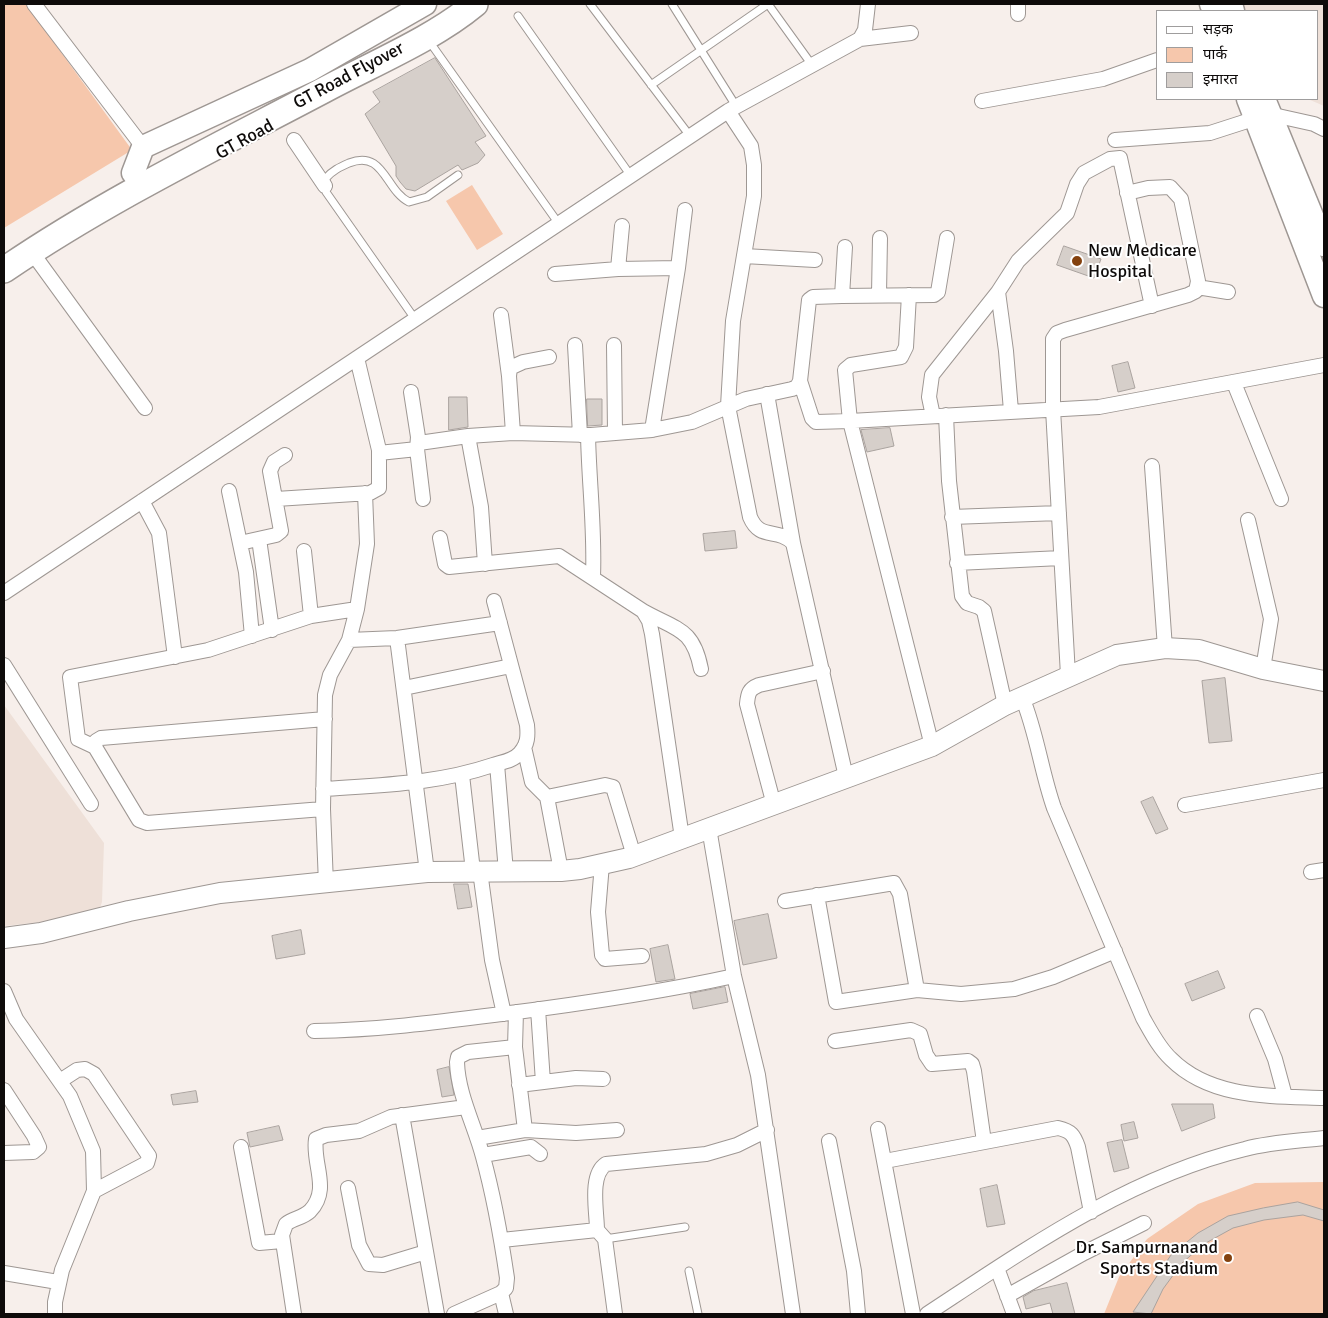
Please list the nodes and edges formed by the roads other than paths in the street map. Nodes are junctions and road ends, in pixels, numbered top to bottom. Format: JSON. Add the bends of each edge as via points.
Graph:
{"nodes":[{"id":1,"x":34,"y":4,"type":"edge"},
{"id":2,"x":425,"y":4,"type":"edge"},
{"id":3,"x":448,"y":4,"type":"edge"},
{"id":4,"x":475,"y":4,"type":"edge"},
{"id":5,"x":483,"y":4,"type":"edge"},
{"id":6,"x":590,"y":4,"type":"edge"},
{"id":7,"x":672,"y":4,"type":"edge"},
{"id":8,"x":768,"y":4,"type":"edge"},
{"id":9,"x":868,"y":4,"type":"edge"},
{"id":10,"x":518,"y":16,"type":"dead end"},
{"id":11,"x":911,"y":32,"type":"dead end"},
{"id":12,"x":860,"y":38,"type":"junction"},
{"id":13,"x":429,"y":41,"type":"junction"},
{"id":14,"x":700,"y":49,"type":"junction"},
{"id":15,"x":1156,"y":60,"type":"edge"},
{"id":16,"x":812,"y":65,"type":"junction"},
{"id":17,"x":651,"y":85,"type":"junction"},
{"id":18,"x":982,"y":100,"type":"dead end"},
{"id":19,"x":1259,"y":107,"type":"edge"},
{"id":20,"x":732,"y":109,"type":"junction"},
{"id":21,"x":1324,"y":129,"type":"edge"},
{"id":22,"x":690,"y":136,"type":"junction"},
{"id":23,"x":294,"y":140,"type":"dead end"},
{"id":24,"x":1115,"y":140,"type":"dead end"},
{"id":25,"x":154,"y":161,"type":"junction"},
{"id":26,"x":458,"y":175,"type":"dead end"},
{"id":27,"x":631,"y":176,"type":"junction"},
{"id":28,"x":137,"y":180,"type":"junction"},
{"id":29,"x":325,"y":186,"type":"junction"},
{"id":30,"x":1127,"y":193,"type":"junction"},
{"id":31,"x":685,"y":210,"type":"dead end"},
{"id":32,"x":558,"y":224,"type":"junction"},
{"id":33,"x":622,"y":226,"type":"dead end"},
{"id":34,"x":880,"y":238,"type":"dead end"},
{"id":35,"x":947,"y":238,"type":"dead end"},
{"id":36,"x":1324,"y":246,"type":"edge"},
{"id":37,"x":844,"y":247,"type":"dead end"},
{"id":38,"x":19,"y":248,"type":"edge"},
{"id":39,"x":744,"y":256,"type":"junction"},
{"id":40,"x":815,"y":260,"type":"dead end"},
{"id":41,"x":678,"y":268,"type":"junction"},
{"id":42,"x":618,"y":269,"type":"junction"},
{"id":43,"x":4,"y":270,"type":"edge"},
{"id":44,"x":555,"y":274,"type":"dead end"},
{"id":45,"x":1198,"y":287,"type":"junction"},
{"id":46,"x":998,"y":292,"type":"junction"},
{"id":47,"x":1228,"y":292,"type":"dead end"},
{"id":48,"x":879,"y":294,"type":"junction"},
{"id":49,"x":909,"y":295,"type":"junction"},
{"id":50,"x":842,"y":296,"type":"junction"},
{"id":51,"x":1324,"y":296,"type":"edge"},
{"id":52,"x":1152,"y":306,"type":"junction"},
{"id":53,"x":501,"y":315,"type":"dead end"},
{"id":54,"x":415,"y":319,"type":"junction"},
{"id":55,"x":575,"y":344,"type":"dead end"},
{"id":56,"x":614,"y":346,"type":"dead end"},
{"id":57,"x":549,"y":357,"type":"dead end"},
{"id":58,"x":357,"y":358,"type":"junction"},
{"id":59,"x":1324,"y":365,"type":"edge"},
{"id":60,"x":508,"y":376,"type":"junction"},
{"id":61,"x":800,"y":381,"type":"junction"},
{"id":62,"x":1234,"y":384,"type":"junction"},
{"id":63,"x":411,"y":392,"type":"dead end"},
{"id":64,"x":767,"y":394,"type":"junction"},
{"id":65,"x":728,"y":406,"type":"junction"},
{"id":66,"x":144,"y":408,"type":"dead end"},
{"id":67,"x":1053,"y":409,"type":"junction"},
{"id":68,"x":1011,"y":411,"type":"junction"},
{"id":69,"x":940,"y":415,"type":"junction"},
{"id":70,"x":850,"y":421,"type":"junction"},
{"id":71,"x":652,"y":430,"type":"junction"},
{"id":72,"x":615,"y":432,"type":"junction"},
{"id":73,"x":513,"y":433,"type":"junction"},
{"id":74,"x":584,"y":435,"type":"junction"},
{"id":75,"x":468,"y":436,"type":"junction"},
{"id":76,"x":418,"y":446,"type":"junction"},
{"id":77,"x":379,"y":453,"type":"junction"},
{"id":78,"x":285,"y":455,"type":"dead end"},
{"id":79,"x":1152,"y":466,"type":"dead end"},
{"id":80,"x":230,"y":491,"type":"dead end"},
{"id":81,"x":365,"y":494,"type":"junction"},
{"id":82,"x":276,"y":499,"type":"junction"},
{"id":83,"x":423,"y":499,"type":"dead end"},
{"id":84,"x":1281,"y":499,"type":"dead end"},
{"id":85,"x":142,"y":502,"type":"junction"},
{"id":86,"x":1059,"y":513,"type":"junction"},
{"id":87,"x":952,"y":517,"type":"junction"},
{"id":88,"x":1248,"y":520,"type":"dead end"},
{"id":89,"x":440,"y":538,"type":"dead end"},
{"id":90,"x":259,"y":539,"type":"junction"},
{"id":91,"x":240,"y":543,"type":"junction"},
{"id":92,"x":794,"y":543,"type":"junction"},
{"id":93,"x":304,"y":551,"type":"dead end"},
{"id":94,"x":1061,"y":558,"type":"junction"},
{"id":95,"x":957,"y":563,"type":"junction"},
{"id":96,"x":485,"y":564,"type":"junction"},
{"id":97,"x":593,"y":577,"type":"junction"},
{"id":98,"x":4,"y":593,"type":"edge"},
{"id":99,"x":494,"y":601,"type":"dead end"},
{"id":100,"x":357,"y":609,"type":"junction"},
{"id":101,"x":643,"y":611,"type":"junction"},
{"id":102,"x":311,"y":616,"type":"junction"},
{"id":103,"x":500,"y":623,"type":"junction"},
{"id":104,"x":272,"y":630,"type":"junction"},
{"id":105,"x":252,"y":636,"type":"junction"},
{"id":106,"x":397,"y":638,"type":"junction"},
{"id":107,"x":349,"y":640,"type":"junction"},
{"id":108,"x":1165,"y":648,"type":"junction"},
{"id":109,"x":175,"y":657,"type":"junction"},
{"id":110,"x":4,"y":665,"type":"edge"},
{"id":111,"x":511,"y":666,"type":"junction"},
{"id":112,"x":701,"y":669,"type":"dead end"},
{"id":113,"x":1264,"y":669,"type":"junction"},
{"id":114,"x":823,"y":671,"type":"junction"},
{"id":115,"x":1068,"y":676,"type":"junction"},
{"id":116,"x":1324,"y":681,"type":"edge"},
{"id":117,"x":404,"y":688,"type":"junction"},
{"id":118,"x":1013,"y":701,"type":"junction"},
{"id":119,"x":325,"y":719,"type":"junction"},
{"id":120,"x":932,"y":746,"type":"junction"},
{"id":121,"x":95,"y":747,"type":"junction"},
{"id":122,"x":524,"y":747,"type":"junction"},
{"id":123,"x":497,"y":764,"type":"junction"},
{"id":124,"x":462,"y":775,"type":"junction"},
{"id":125,"x":846,"y":776,"type":"junction"},
{"id":126,"x":1324,"y":780,"type":"edge"},
{"id":127,"x":415,"y":783,"type":"junction"},
{"id":128,"x":323,"y":789,"type":"junction"},
{"id":129,"x":547,"y":797,"type":"junction"},
{"id":130,"x":92,"y":804,"type":"dead end"},
{"id":131,"x":774,"y":804,"type":"junction"},
{"id":132,"x":1185,"y":805,"type":"dead end"},
{"id":133,"x":323,"y":809,"type":"junction"},
{"id":134,"x":709,"y":828,"type":"junction"},
{"id":135,"x":682,"y":838,"type":"junction"},
{"id":136,"x":634,"y":856,"type":"junction"},
{"id":137,"x":602,"y":864,"type":"junction"},
{"id":138,"x":476,"y":871,"type":"junction"},
{"id":139,"x":561,"y":871,"type":"junction"},
{"id":140,"x":427,"y":872,"type":"junction"},
{"id":141,"x":506,"y":872,"type":"junction"},
{"id":142,"x":326,"y":884,"type":"junction"},
{"id":143,"x":817,"y":895,"type":"junction"},
{"id":144,"x":785,"y":901,"type":"dead end"},
{"id":145,"x":4,"y":938,"type":"edge"},
{"id":146,"x":1115,"y":952,"type":"junction"},
{"id":147,"x":642,"y":956,"type":"dead end"},
{"id":148,"x":734,"y":976,"type":"junction"},
{"id":149,"x":917,"y":990,"type":"junction"},
{"id":150,"x":4,"y":991,"type":"edge"},
{"id":151,"x":538,"y":1009,"type":"junction"},
{"id":152,"x":510,"y":1013,"type":"junction"},
{"id":153,"x":1258,"y":1016,"type":"dead end"},
{"id":154,"x":314,"y":1031,"type":"dead end"},
{"id":155,"x":835,"y":1041,"type":"dead end"},
{"id":156,"x":514,"y":1047,"type":"junction"},
{"id":157,"x":603,"y":1079,"type":"dead end"},
{"id":158,"x":60,"y":1081,"type":"junction"},
{"id":159,"x":543,"y":1082,"type":"junction"},
{"id":160,"x":519,"y":1085,"type":"junction"},
{"id":161,"x":4,"y":1090,"type":"edge"},
{"id":162,"x":1285,"y":1096,"type":"junction"},
{"id":163,"x":1324,"y":1098,"type":"edge"},
{"id":164,"x":466,"y":1107,"type":"junction"},
{"id":165,"x":402,"y":1114,"type":"junction"},
{"id":166,"x":878,"y":1129,"type":"dead end"},
{"id":167,"x":525,"y":1130,"type":"junction"},
{"id":168,"x":617,"y":1130,"type":"dead end"},
{"id":169,"x":767,"y":1130,"type":"junction"},
{"id":170,"x":477,"y":1138,"type":"junction"},
{"id":171,"x":1324,"y":1138,"type":"edge"},
{"id":172,"x":829,"y":1141,"type":"dead end"},
{"id":173,"x":984,"y":1142,"type":"junction"},
{"id":174,"x":241,"y":1147,"type":"dead end"},
{"id":175,"x":4,"y":1153,"type":"edge"},
{"id":176,"x":540,"y":1154,"type":"dead end"},
{"id":177,"x":483,"y":1155,"type":"junction"},
{"id":178,"x":885,"y":1161,"type":"junction"},
{"id":179,"x":348,"y":1188,"type":"dead end"},
{"id":180,"x":94,"y":1191,"type":"junction"},
{"id":181,"x":1091,"y":1212,"type":"junction"},
{"id":182,"x":1144,"y":1223,"type":"dead end"},
{"id":183,"x":685,"y":1227,"type":"dead end"},
{"id":184,"x":601,"y":1235,"type":"junction"},
{"id":185,"x":502,"y":1240,"type":"junction"},
{"id":186,"x":282,"y":1241,"type":"junction"},
{"id":187,"x":426,"y":1252,"type":"junction"},
{"id":188,"x":997,"y":1268,"type":"junction"},
{"id":189,"x":689,"y":1271,"type":"dead end"},
{"id":190,"x":4,"y":1273,"type":"edge"},
{"id":191,"x":58,"y":1282,"type":"junction"},
{"id":192,"x":501,"y":1293,"type":"junction"},
{"id":193,"x":1007,"y":1296,"type":"junction"},
{"id":194,"x":55,"y":1314,"type":"edge"},
{"id":195,"x":294,"y":1314,"type":"edge"},
{"id":196,"x":437,"y":1314,"type":"edge"},
{"id":197,"x":454,"y":1314,"type":"edge"},
{"id":198,"x":506,"y":1314,"type":"edge"},
{"id":199,"x":615,"y":1314,"type":"edge"},
{"id":200,"x":698,"y":1314,"type":"edge"},
{"id":201,"x":793,"y":1314,"type":"edge"},
{"id":202,"x":858,"y":1314,"type":"edge"},
{"id":203,"x":913,"y":1314,"type":"edge"},
{"id":204,"x":927,"y":1314,"type":"edge"},
{"id":205,"x":1014,"y":1314,"type":"edge"}],
"edges":[{"from":1,"to":25,"type":"street"},
{"from":2,"to":25,"type":"main road","name":"GT Road"},
{"from":3,"to":25,"type":"highway","name":"GT Road Flyover"},
{"from":4,"to":25,"type":"highway","name":"GT Road Flyover","via":[[431,33]]},
{"from":5,"to":13,"type":"main road","name":"GT Road"},
{"from":6,"to":17,"type":"lane"},
{"from":7,"to":14,"type":"lane"},
{"from":8,"to":14,"type":"lane"},
{"from":8,"to":16,"type":"lane"},
{"from":9,"to":12,"type":"street"},
{"from":10,"to":27,"type":"lane"},
{"from":11,"to":12,"type":"street"},
{"from":12,"to":16,"type":"street"},
{"from":13,"to":28,"type":"main road","name":"GT Road","via":[[168,182]]},
{"from":13,"to":32,"type":"lane"},
{"from":14,"to":17,"type":"lane"},
{"from":14,"to":20,"type":"lane"},
{"from":15,"to":18,"type":"street","via":[[1103,79]]},
{"from":16,"to":20,"type":"street"},
{"from":17,"to":22,"type":"lane"},
{"from":19,"to":21,"type":"street"},
{"from":19,"to":24,"type":"street","via":[[1210,133]]},
{"from":19,"to":36,"type":"main road","via":[[1284,143]]},
{"from":19,"to":51,"type":"main road"},
{"from":20,"to":22,"type":"street"},
{"from":20,"to":39,"type":"street","via":[[751,146],[754,165],[754,196]]},
{"from":22,"to":27,"type":"street"},
{"from":23,"to":29,"type":"street"},
{"from":25,"to":28,"type":"highway","name":"GT Road Flyover"},
{"from":25,"to":28,"type":"main road"},
{"from":26,"to":29,"type":"lane","via":[[427,197],[409,202],[401,198],[371,161],[360,159],[334,170],[326,178]]},
{"from":27,"to":32,"type":"street"},
{"from":28,"to":38,"type":"highway","name":"GT Road"},
{"from":29,"to":54,"type":"lane","via":[[326,192]]},
{"from":30,"to":45,"type":"street","via":[[1170,187],[1181,199]]},
{"from":30,"to":46,"type":"street","via":[[1120,158],[1110,159],[1084,173],[1067,213],[1018,261]]},
{"from":30,"to":52,"type":"street"},
{"from":31,"to":41,"type":"street"},
{"from":32,"to":54,"type":"street"},
{"from":33,"to":42,"type":"street"},
{"from":34,"to":48,"type":"street"},
{"from":35,"to":49,"type":"street","via":[[938,292],[930,296]]},
{"from":37,"to":50,"type":"street"},
{"from":38,"to":43,"type":"highway","name":"GT Road"},
{"from":38,"to":66,"type":"street"},
{"from":39,"to":40,"type":"street"},
{"from":39,"to":65,"type":"street","via":[[733,321]]},
{"from":41,"to":42,"type":"street"},
{"from":41,"to":71,"type":"street"},
{"from":42,"to":44,"type":"street"},
{"from":45,"to":47,"type":"street"},
{"from":45,"to":52,"type":"street","via":[[1188,296]]},
{"from":46,"to":68,"type":"street"},
{"from":46,"to":69,"type":"street","via":[[932,375],[929,397]]},
{"from":48,"to":49,"type":"street"},
{"from":48,"to":50,"type":"street"},
{"from":49,"to":70,"type":"street","via":[[906,347],[901,358],[851,365],[845,370]]},
{"from":50,"to":61,"type":"street","via":[[809,300]]},
{"from":52,"to":67,"type":"street","via":[[1057,333],[1052,347]]},
{"from":53,"to":60,"type":"street"},
{"from":54,"to":58,"type":"street"},
{"from":55,"to":74,"type":"street"},
{"from":56,"to":72,"type":"street"},
{"from":57,"to":60,"type":"street","via":[[514,365]]},
{"from":58,"to":77,"type":"street"},
{"from":58,"to":85,"type":"street"},
{"from":59,"to":62,"type":"street"},
{"from":60,"to":73,"type":"street"},
{"from":61,"to":64,"type":"street","via":[[792,389]]},
{"from":61,"to":70,"type":"street","via":[[816,422]]},
{"from":62,"to":67,"type":"street","via":[[1099,407]]},
{"from":62,"to":84,"type":"street"},
{"from":63,"to":76,"type":"street"},
{"from":64,"to":65,"type":"street"},
{"from":64,"to":92,"type":"street"},
{"from":65,"to":71,"type":"street","via":[[692,422]]},
{"from":65,"to":92,"type":"street","via":[[754,527],[762,532],[787,536]]},
{"from":67,"to":68,"type":"street"},
{"from":67,"to":86,"type":"street"},
{"from":68,"to":69,"type":"street"},
{"from":69,"to":70,"type":"street"},
{"from":69,"to":87,"type":"street"},
{"from":70,"to":120,"type":"street"},
{"from":71,"to":72,"type":"street"},
{"from":72,"to":74,"type":"street"},
{"from":73,"to":74,"type":"street"},
{"from":73,"to":75,"type":"street"},
{"from":74,"to":97,"type":"street","via":[[594,545]]},
{"from":75,"to":76,"type":"street"},
{"from":75,"to":96,"type":"street","via":[[481,507]]},
{"from":76,"to":77,"type":"street"},
{"from":76,"to":83,"type":"street"},
{"from":77,"to":81,"type":"street","via":[[380,488]]},
{"from":78,"to":82,"type":"street","via":[[274,462],[270,472]]},
{"from":79,"to":108,"type":"street"},
{"from":80,"to":91,"type":"street"},
{"from":81,"to":82,"type":"street"},
{"from":81,"to":100,"type":"street","via":[[367,544]]},
{"from":82,"to":90,"type":"street","via":[[281,531]]},
{"from":85,"to":98,"type":"street"},
{"from":85,"to":109,"type":"street","via":[[159,533]]},
{"from":86,"to":87,"type":"street"},
{"from":86,"to":94,"type":"street"},
{"from":87,"to":95,"type":"street"},
{"from":88,"to":113,"type":"street","via":[[1271,619]]},
{"from":89,"to":96,"type":"street","via":[[445,564],[449,567]]},
{"from":90,"to":91,"type":"street"},
{"from":90,"to":104,"type":"street"},
{"from":91,"to":105,"type":"street"},
{"from":92,"to":114,"type":"street"},
{"from":93,"to":102,"type":"street"},
{"from":94,"to":95,"type":"street"},
{"from":94,"to":115,"type":"street"},
{"from":95,"to":118,"type":"street","via":[[963,601],[984,611]]},
{"from":96,"to":97,"type":"street","via":[[559,556]]},
{"from":97,"to":101,"type":"street"},
{"from":99,"to":103,"type":"street"},
{"from":100,"to":102,"type":"street"},
{"from":100,"to":107,"type":"street"},
{"from":101,"to":112,"type":"street","via":[[686,634],[697,650]]},
{"from":101,"to":135,"type":"street","via":[[652,634]]},
{"from":102,"to":104,"type":"street"},
{"from":103,"to":106,"type":"street"},
{"from":103,"to":111,"type":"street"},
{"from":104,"to":105,"type":"street"},
{"from":105,"to":109,"type":"street"},
{"from":106,"to":107,"type":"street"},
{"from":106,"to":117,"type":"street"},
{"from":107,"to":119,"type":"street","via":[[330,675],[325,694]]},
{"from":108,"to":113,"type":"street","via":[[1199,650]]},
{"from":108,"to":115,"type":"street","via":[[1117,655]]},
{"from":109,"to":121,"type":"street","via":[[70,677],[78,739]]},
{"from":110,"to":130,"type":"street"},
{"from":111,"to":117,"type":"street"},
{"from":111,"to":122,"type":"street","via":[[527,725]]},
{"from":113,"to":116,"type":"street"},
{"from":114,"to":125,"type":"street"},
{"from":114,"to":131,"type":"street","via":[[759,684],[748,695],[747,704]]},
{"from":115,"to":118,"type":"street"},
{"from":117,"to":127,"type":"street"},
{"from":118,"to":120,"type":"street"},
{"from":118,"to":146,"type":"street","via":[[1032,721],[1051,801]]},
{"from":119,"to":121,"type":"street","via":[[101,738]]},
{"from":119,"to":128,"type":"street"},
{"from":120,"to":125,"type":"street"},
{"from":121,"to":133,"type":"street","via":[[139,820],[147,823]]},
{"from":122,"to":123,"type":"street","via":[[514,759]]},
{"from":122,"to":129,"type":"street","via":[[532,782]]},
{"from":123,"to":124,"type":"street"},
{"from":123,"to":141,"type":"street"},
{"from":124,"to":127,"type":"street"},
{"from":124,"to":138,"type":"street"},
{"from":125,"to":131,"type":"street"},
{"from":126,"to":132,"type":"street"},
{"from":127,"to":128,"type":"street"},
{"from":127,"to":140,"type":"street"},
{"from":128,"to":133,"type":"street"},
{"from":129,"to":136,"type":"street","via":[[605,785],[613,787]]},
{"from":129,"to":139,"type":"street"},
{"from":131,"to":134,"type":"street"},
{"from":133,"to":142,"type":"street"},
{"from":134,"to":135,"type":"street"},
{"from":134,"to":148,"type":"street"},
{"from":135,"to":136,"type":"street"},
{"from":136,"to":137,"type":"street"},
{"from":137,"to":139,"type":"street"},
{"from":137,"to":147,"type":"street","via":[[598,912],[602,955],[612,960]]},
{"from":138,"to":140,"type":"street"},
{"from":138,"to":141,"type":"street"},
{"from":138,"to":152,"type":"street","via":[[492,960]]},
{"from":139,"to":141,"type":"street"},
{"from":140,"to":142,"type":"street"},
{"from":142,"to":145,"type":"street","via":[[220,893]]},
{"from":143,"to":144,"type":"street"},
{"from":143,"to":149,"type":"street","via":[[894,883],[900,894]]},
{"from":143,"to":149,"type":"street","via":[[836,1002]]},
{"from":146,"to":149,"type":"street","via":[[1014,989],[961,994]]},
{"from":146,"to":162,"type":"street","via":[[1143,1018],[1171,1060],[1196,1077],[1227,1090]]},
{"from":148,"to":151,"type":"street","via":[[682,988]]},
{"from":148,"to":169,"type":"street","via":[[758,1075]]},
{"from":150,"to":158,"type":"street","via":[[16,1019]]},
{"from":151,"to":152,"type":"street"},
{"from":151,"to":159,"type":"street"},
{"from":152,"to":154,"type":"street","via":[[427,1025]]},
{"from":152,"to":156,"type":"street"},
{"from":153,"to":162,"type":"street","via":[[1280,1072]]},
{"from":155,"to":173,"type":"street","via":[[911,1030],[920,1034],[932,1064],[968,1061],[974,1071]]},
{"from":156,"to":160,"type":"street"},
{"from":156,"to":164,"type":"street","via":[[468,1052],[458,1057],[457,1069]]},
{"from":157,"to":159,"type":"street"},
{"from":158,"to":180,"type":"street","via":[[70,1096],[93,1151]]},
{"from":158,"to":180,"type":"street","via":[[85,1068],[94,1074],[149,1156],[147,1164]]},
{"from":159,"to":160,"type":"street"},
{"from":160,"to":167,"type":"street"},
{"from":161,"to":175,"type":"street","via":[[39,1147],[33,1152]]},
{"from":162,"to":163,"type":"street"},
{"from":164,"to":165,"type":"street"},
{"from":164,"to":170,"type":"street"},
{"from":165,"to":186,"type":"street","via":[[359,1131],[316,1139],[320,1182],[318,1200],[305,1215],[286,1224]]},
{"from":165,"to":187,"type":"street"},
{"from":166,"to":178,"type":"street"},
{"from":167,"to":168,"type":"street","via":[[576,1133]]},
{"from":167,"to":170,"type":"street"},
{"from":169,"to":184,"type":"street","via":[[737,1145],[706,1154],[606,1164],[596,1183]]},
{"from":169,"to":201,"type":"street"},
{"from":170,"to":177,"type":"street"},
{"from":171,"to":181,"type":"street","via":[[1246,1148],[1194,1164],[1144,1184]]},
{"from":172,"to":202,"type":"street","via":[[854,1271]]},
{"from":173,"to":178,"type":"street"},
{"from":173,"to":181,"type":"street","via":[[1058,1128],[1068,1130],[1078,1147]]},
{"from":174,"to":186,"type":"street","via":[[259,1243]]},
{"from":176,"to":177,"type":"street","via":[[531,1147]]},
{"from":177,"to":185,"type":"street"},
{"from":178,"to":203,"type":"street"},
{"from":179,"to":187,"type":"street","via":[[359,1245],[369,1264],[383,1264]]},
{"from":180,"to":191,"type":"street"},
{"from":181,"to":188,"type":"street"},
{"from":182,"to":193,"type":"street"},
{"from":183,"to":184,"type":"lane"},
{"from":184,"to":185,"type":"street"},
{"from":184,"to":199,"type":"street"},
{"from":185,"to":192,"type":"street","via":[[507,1278],[506,1288]]},
{"from":186,"to":195,"type":"street"},
{"from":187,"to":196,"type":"street"},
{"from":188,"to":193,"type":"street"},
{"from":188,"to":204,"type":"street"},
{"from":189,"to":200,"type":"lane"},
{"from":190,"to":191,"type":"street"},
{"from":191,"to":194,"type":"street"},
{"from":192,"to":197,"type":"street"},
{"from":192,"to":198,"type":"street"},
{"from":193,"to":205,"type":"street"}]}
